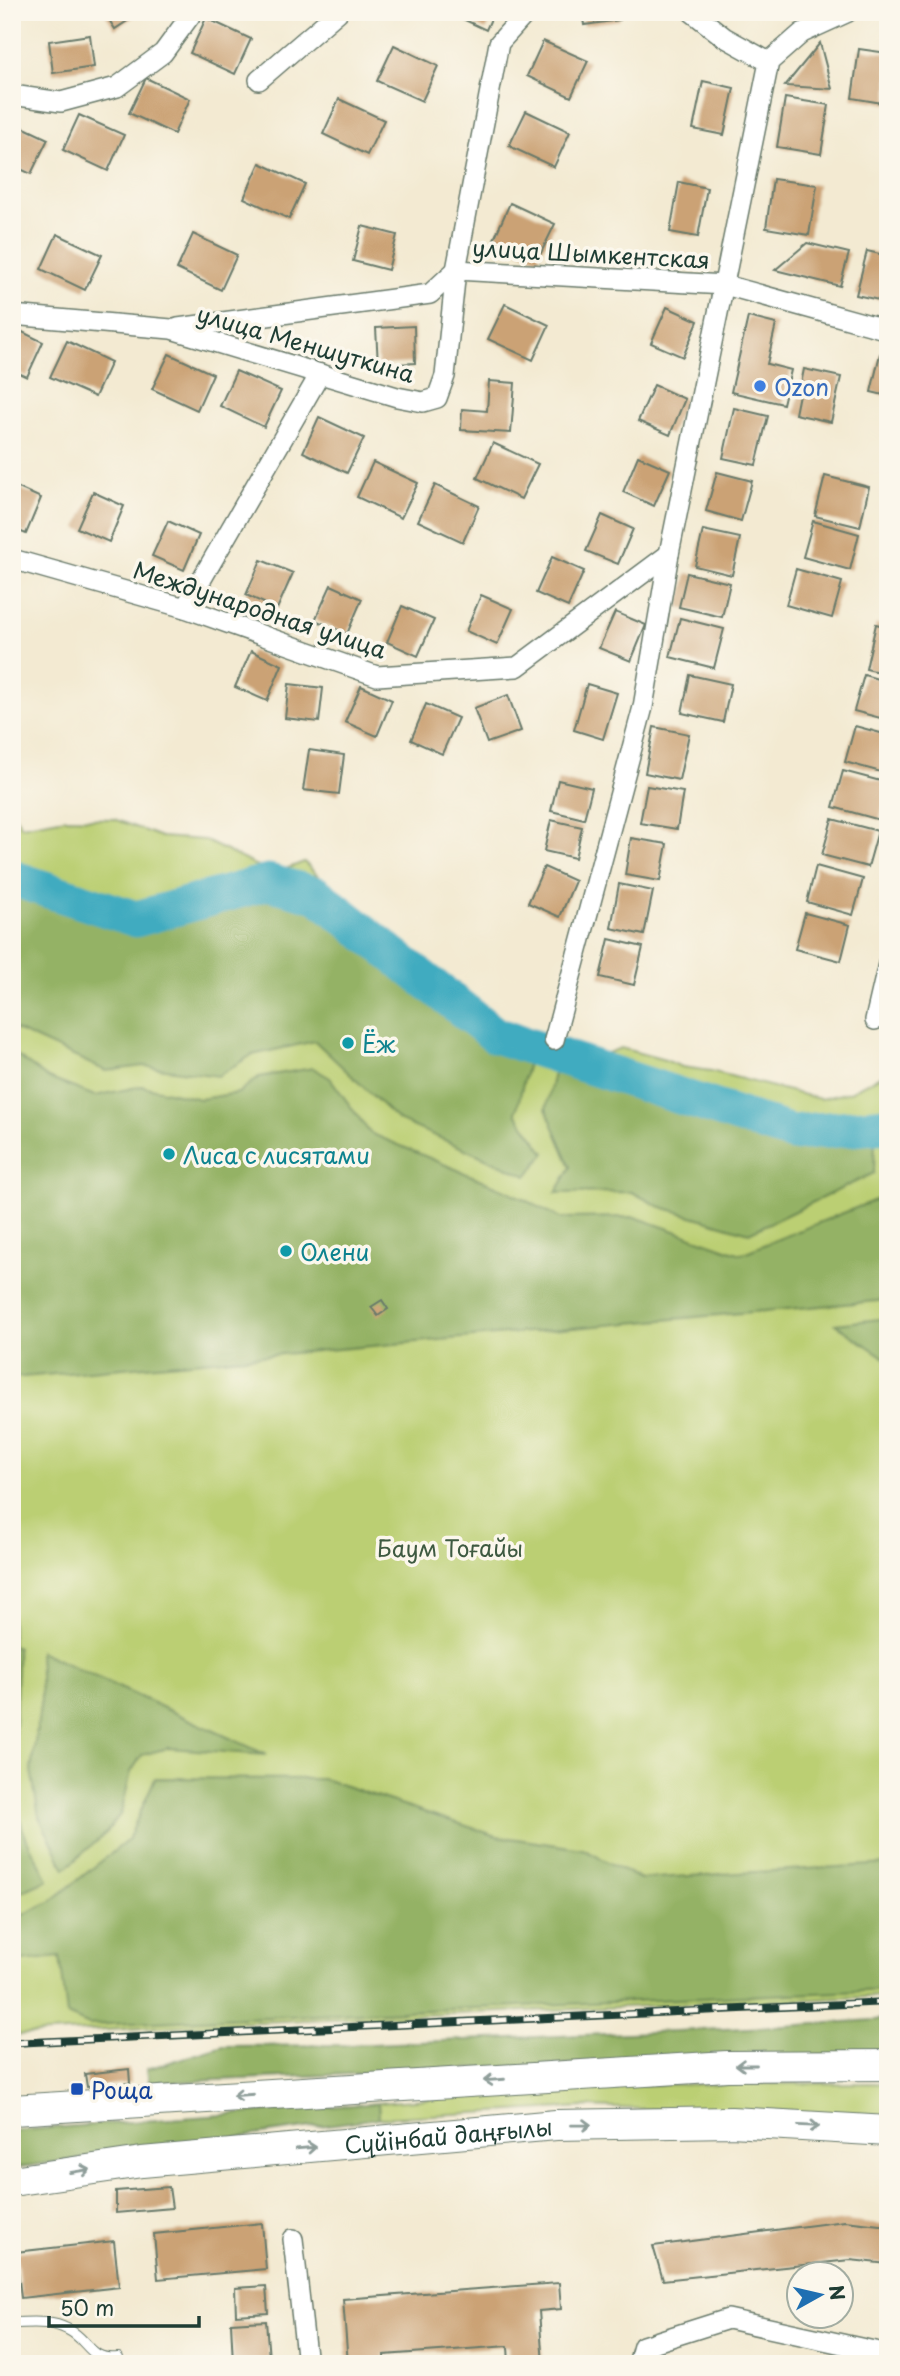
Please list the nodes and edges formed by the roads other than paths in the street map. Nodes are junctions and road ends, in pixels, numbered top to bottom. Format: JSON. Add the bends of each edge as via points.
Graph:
{"nodes":[{"id":1,"x":192,"y":12,"type":"edge"},
{"id":2,"x":338,"y":12,"type":"edge"},
{"id":3,"x":527,"y":12,"type":"edge"},
{"id":4,"x":692,"y":12,"type":"edge"},
{"id":5,"x":848,"y":12,"type":"edge"},
{"id":6,"x":769,"y":62,"type":"junction"},
{"id":7,"x":259,"y":80,"type":"dead end"},
{"id":8,"x":12,"y":95,"type":"edge"},
{"id":9,"x":456,"y":271,"type":"junction"},
{"id":10,"x":725,"y":285,"type":"junction"},
{"id":11,"x":12,"y":315,"type":"edge"},
{"id":12,"x":170,"y":329,"type":"junction"},
{"id":13,"x":888,"y":330,"type":"edge"},
{"id":14,"x":320,"y":374,"type":"junction"},
{"id":15,"x":669,"y":554,"type":"junction"},
{"id":16,"x":12,"y":559,"type":"edge"},
{"id":17,"x":185,"y":608,"type":"junction"},
{"id":18,"x":888,"y":964,"type":"edge"},
{"id":19,"x":875,"y":1020,"type":"dead end"},
{"id":20,"x":554,"y":1040,"type":"dead end"},
{"id":21,"x":888,"y":2065,"type":"edge"},
{"id":22,"x":12,"y":2110,"type":"edge"},
{"id":23,"x":888,"y":2131,"type":"edge"},
{"id":24,"x":12,"y":2181,"type":"edge"},
{"id":25,"x":293,"y":2239,"type":"dead end"},
{"id":26,"x":12,"y":2323,"type":"edge"},
{"id":27,"x":888,"y":2354,"type":"edge"},
{"id":28,"x":118,"y":2358,"type":"dead end"},
{"id":29,"x":307,"y":2364,"type":"edge"},
{"id":30,"x":638,"y":2364,"type":"edge"}],
"edges":[{"from":1,"to":8,"type":"street","via":[[163,53],[117,87],[61,102]]},
{"from":2,"to":7,"type":"street"},
{"from":3,"to":9,"type":"street","name":"улица Меншуткина","via":[[499,43]]},
{"from":4,"to":6,"type":"street","via":[[724,37]]},
{"from":5,"to":6,"type":"street","via":[[802,33]]},
{"from":6,"to":10,"type":"street"},
{"from":9,"to":10,"type":"street","name":"улица Шымкентская"},
{"from":9,"to":12,"type":"street","name":"улица Шымкентская","via":[[430,294]]},
{"from":9,"to":14,"type":"street","name":"улица Меншуткина","via":[[445,376],[437,398],[423,402],[397,397]]},
{"from":10,"to":13,"type":"street","name":"улица Шымкентская"},
{"from":10,"to":15,"type":"street"},
{"from":11,"to":12,"type":"street","name":"улица Меншуткина"},
{"from":12,"to":14,"type":"street","name":"улица Меншуткина"},
{"from":14,"to":17,"type":"street"},
{"from":15,"to":17,"type":"street","name":"Международная улица","via":[[517,667],[377,676]]},
{"from":15,"to":20,"type":"street","via":[[643,707]]},
{"from":16,"to":17,"type":"street","name":"Международная улица"},
{"from":18,"to":19,"type":"street"},
{"from":21,"to":22,"type":"main road","one_way":true,"via":[[727,2066]]},
{"from":24,"to":23,"type":"main road","name":"Сүйінбай даңғылы","one_way":true,"via":[[142,2162],[556,2125],[731,2122]]},
{"from":25,"to":29,"type":"street"},
{"from":26,"to":28,"type":"lane","via":[[53,2323],[71,2330],[95,2355]]},
{"from":27,"to":30,"type":"street","via":[[728,2319],[643,2346]]}]}
